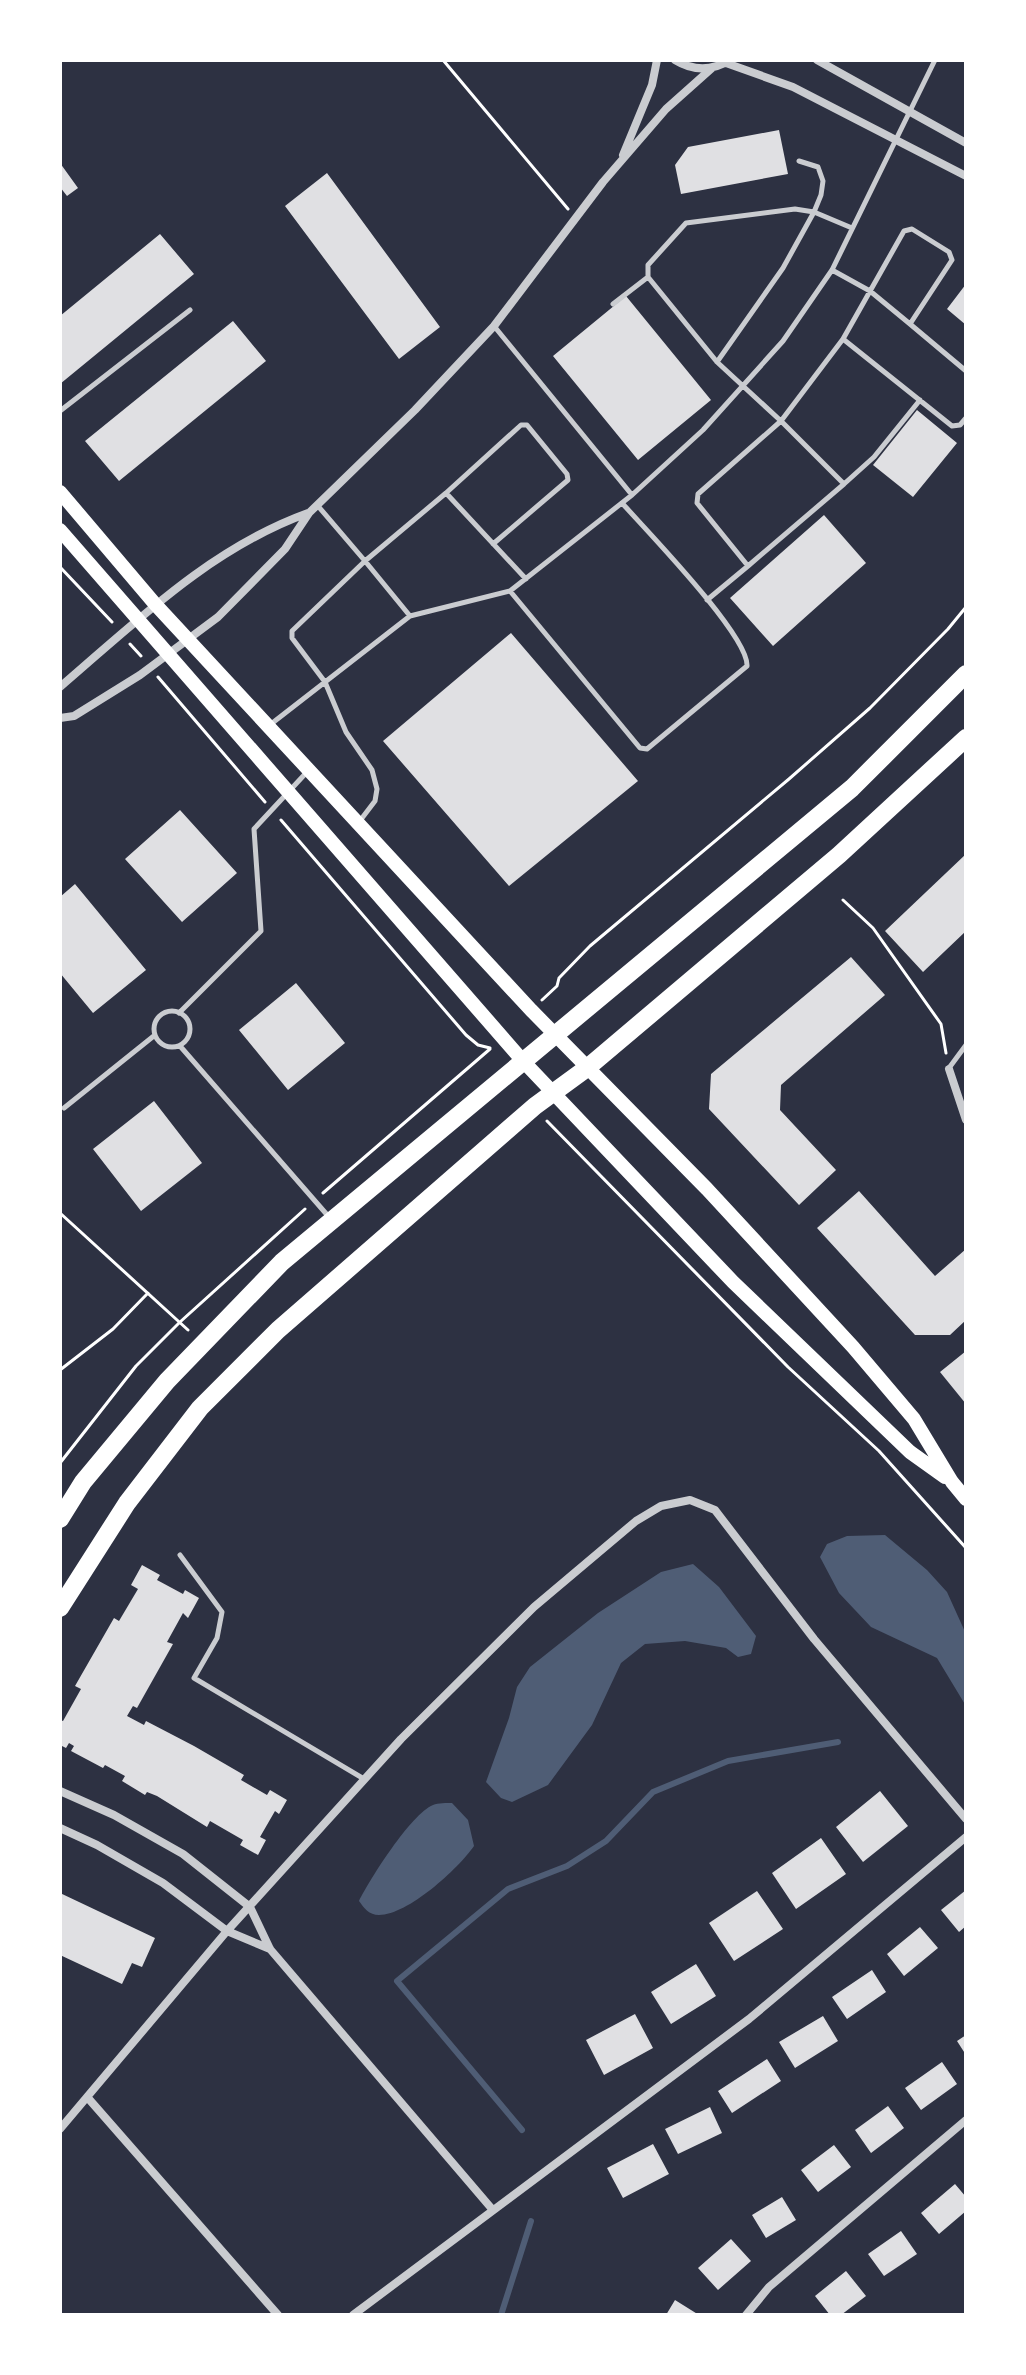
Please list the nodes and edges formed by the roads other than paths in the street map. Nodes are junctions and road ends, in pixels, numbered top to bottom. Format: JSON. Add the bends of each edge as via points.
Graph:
{"nodes":[{"id":1,"x":657,"y":60,"type":"edge"},
{"id":2,"x":675,"y":60,"type":"edge"},
{"id":3,"x":817,"y":60,"type":"edge"},
{"id":4,"x":935,"y":60,"type":"edge"},
{"id":5,"x":728,"y":62,"type":"edge"},
{"id":6,"x":712,"y":68,"type":"junction"},
{"id":7,"x":909,"y":111,"type":"junction"},
{"id":8,"x":896,"y":140,"type":"junction"},
{"id":9,"x":966,"y":143,"type":"edge"},
{"id":10,"x":799,"y":161,"type":"dead end"},
{"id":11,"x":620,"y":163,"type":"junction"},
{"id":12,"x":966,"y":176,"type":"edge"},
{"id":13,"x":814,"y":212,"type":"junction"},
{"id":14,"x":852,"y":228,"type":"junction"},
{"id":15,"x":832,"y":270,"type":"junction"},
{"id":16,"x":648,"y":277,"type":"junction"},
{"id":17,"x":870,"y":291,"type":"junction"},
{"id":18,"x":613,"y":304,"type":"dead end"},
{"id":19,"x":190,"y":310,"type":"dead end"},
{"id":20,"x":910,"y":324,"type":"junction"},
{"id":21,"x":494,"y":326,"type":"junction"},
{"id":22,"x":843,"y":339,"type":"junction"},
{"id":23,"x":717,"y":362,"type":"junction"},
{"id":24,"x":966,"y":371,"type":"edge"},
{"id":25,"x":744,"y":386,"type":"junction"},
{"id":26,"x":920,"y":400,"type":"junction"},
{"id":27,"x":60,"y":411,"type":"edge"},
{"id":28,"x":966,"y":418,"type":"edge"},
{"id":29,"x":781,"y":421,"type":"junction"},
{"id":30,"x":844,"y":484,"type":"junction"},
{"id":31,"x":60,"y":492,"type":"edge"},
{"id":32,"x":446,"y":493,"type":"junction"},
{"id":33,"x":632,"y":495,"type":"junction"},
{"id":34,"x":622,"y":503,"type":"junction"},
{"id":35,"x":317,"y":505,"type":"junction"},
{"id":36,"x":309,"y":513,"type":"junction"},
{"id":37,"x":60,"y":530,"type":"edge"},
{"id":38,"x":493,"y":544,"type":"junction"},
{"id":39,"x":365,"y":561,"type":"junction"},
{"id":40,"x":748,"y":566,"type":"junction"},
{"id":41,"x":526,"y":579,"type":"junction"},
{"id":42,"x":510,"y":591,"type":"junction"},
{"id":43,"x":707,"y":600,"type":"junction"},
{"id":44,"x":155,"y":604,"type":"junction"},
{"id":45,"x":410,"y":616,"type":"junction"},
{"id":46,"x":137,"y":621,"type":"junction"},
{"id":47,"x":187,"y":639,"type":"junction"},
{"id":48,"x":167,"y":655,"type":"junction"},
{"id":49,"x":966,"y":674,"type":"edge"},
{"id":50,"x":325,"y":682,"type":"junction"},
{"id":51,"x":60,"y":687,"type":"edge"},
{"id":52,"x":60,"y":718,"type":"edge"},
{"id":53,"x":269,"y":725,"type":"junction"},
{"id":54,"x":966,"y":738,"type":"edge"},
{"id":55,"x":310,"y":769,"type":"junction"},
{"id":56,"x":288,"y":791,"type":"junction"},
{"id":57,"x":359,"y":823,"type":"junction"},
{"id":58,"x":179,"y":1013,"type":"junction"},
{"id":59,"x":555,"y":1034,"type":"junction"},
{"id":60,"x":155,"y":1035,"type":"junction"},
{"id":61,"x":966,"y":1045,"type":"edge"},
{"id":62,"x":180,"y":1046,"type":"junction"},
{"id":63,"x":523,"y":1061,"type":"junction"},
{"id":64,"x":587,"y":1068,"type":"junction"},
{"id":65,"x":949,"y":1069,"type":"joint"},
{"id":66,"x":553,"y":1093,"type":"junction"},
{"id":67,"x":64,"y":1108,"type":"dead end"},
{"id":68,"x":966,"y":1120,"type":"edge"},
{"id":69,"x":332,"y":1221,"type":"junction"},
{"id":70,"x":952,"y":1482,"type":"junction"},
{"id":71,"x":966,"y":1499,"type":"edge"},
{"id":72,"x":60,"y":1519,"type":"edge"},
{"id":73,"x":180,"y":1555,"type":"dead end"},
{"id":74,"x":60,"y":1608,"type":"edge"},
{"id":75,"x":365,"y":1780,"type":"junction"},
{"id":76,"x":60,"y":1791,"type":"edge"},
{"id":77,"x":966,"y":1819,"type":"edge"},
{"id":78,"x":60,"y":1828,"type":"edge"},
{"id":79,"x":966,"y":1837,"type":"edge"},
{"id":80,"x":250,"y":1907,"type":"junction"},
{"id":81,"x":227,"y":1931,"type":"junction"},
{"id":82,"x":270,"y":1949,"type":"junction"},
{"id":83,"x":88,"y":2098,"type":"junction"},
{"id":84,"x":966,"y":2120,"type":"edge"},
{"id":85,"x":60,"y":2129,"type":"edge"},
{"id":86,"x":492,"y":2209,"type":"junction"},
{"id":87,"x":278,"y":2315,"type":"edge"},
{"id":88,"x":353,"y":2315,"type":"edge"},
{"id":89,"x":746,"y":2315,"type":"edge"}],
"edges":[{"from":1,"to":11,"type":"street"},
{"from":2,"to":6,"type":"street"},
{"from":3,"to":7,"type":"street"},
{"from":4,"to":7,"type":"lane"},
{"from":5,"to":6,"type":"street"},
{"from":5,"to":8,"type":"street","via":[[793,87]]},
{"from":6,"to":11,"type":"street","via":[[666,109]]},
{"from":7,"to":8,"type":"lane"},
{"from":7,"to":9,"type":"street"},
{"from":8,"to":12,"type":"street"},
{"from":8,"to":14,"type":"lane"},
{"from":10,"to":13,"type":"lane","via":[[818,167],[823,181]]},
{"from":11,"to":21,"type":"street"},
{"from":13,"to":14,"type":"lane"},
{"from":13,"to":16,"type":"lane","via":[[795,209],[686,223],[648,265]]},
{"from":13,"to":23,"type":"lane","via":[[783,268]]},
{"from":14,"to":15,"type":"lane"},
{"from":15,"to":17,"type":"lane"},
{"from":15,"to":25,"type":"lane"},
{"from":16,"to":18,"type":"lane"},
{"from":16,"to":23,"type":"lane"},
{"from":17,"to":20,"type":"lane"},
{"from":17,"to":20,"type":"lane","via":[[904,231],[912,229],[949,252],[952,260]]},
{"from":17,"to":22,"type":"lane"},
{"from":19,"to":27,"type":"lane"},
{"from":20,"to":24,"type":"lane"},
{"from":21,"to":33,"type":"lane"},
{"from":21,"to":35,"type":"street"},
{"from":22,"to":26,"type":"lane"},
{"from":22,"to":29,"type":"lane"},
{"from":23,"to":25,"type":"lane"},
{"from":25,"to":29,"type":"lane"},
{"from":25,"to":33,"type":"lane"},
{"from":26,"to":28,"type":"lane","via":[[952,426]]},
{"from":26,"to":30,"type":"lane","via":[[874,457]]},
{"from":29,"to":30,"type":"lane"},
{"from":29,"to":40,"type":"lane","via":[[698,494],[697,503]]},
{"from":30,"to":40,"type":"lane"},
{"from":31,"to":44,"type":"main road"},
{"from":32,"to":38,"type":"lane"},
{"from":32,"to":38,"type":"lane","via":[[527,425],[568,480]]},
{"from":32,"to":39,"type":"lane"},
{"from":33,"to":34,"type":"lane"},
{"from":34,"to":41,"type":"lane"},
{"from":34,"to":43,"type":"lane"},
{"from":35,"to":36,"type":"street"},
{"from":35,"to":39,"type":"lane"},
{"from":36,"to":44,"type":"street","via":[[270,527]]},
{"from":36,"to":47,"type":"street","via":[[285,549],[218,617]]},
{"from":37,"to":46,"type":"main road"},
{"from":38,"to":41,"type":"lane"},
{"from":39,"to":45,"type":"lane"},
{"from":39,"to":50,"type":"lane","via":[[292,631]]},
{"from":40,"to":43,"type":"lane"},
{"from":41,"to":42,"type":"lane"},
{"from":42,"to":43,"type":"lane","via":[[640,748],[647,749],[747,666],[740,645]]},
{"from":42,"to":45,"type":"lane"},
{"from":44,"to":46,"type":"street"},
{"from":44,"to":47,"type":"main road"},
{"from":45,"to":50,"type":"lane"},
{"from":46,"to":48,"type":"main road"},
{"from":46,"to":51,"type":"street"},
{"from":47,"to":48,"type":"street"},
{"from":47,"to":53,"type":"main road"},
{"from":48,"to":52,"type":"street","via":[[74,716]]},
{"from":48,"to":56,"type":"main road"},
{"from":49,"to":59,"type":"highway","via":[[852,788]]},
{"from":50,"to":53,"type":"lane"},
{"from":50,"to":57,"type":"lane","via":[[377,789]]},
{"from":53,"to":55,"type":"main road"},
{"from":54,"to":64,"type":"highway","via":[[839,855]]},
{"from":55,"to":56,"type":"lane"},
{"from":55,"to":57,"type":"main road"},
{"from":56,"to":58,"type":"lane","via":[[254,829],[261,931]]},
{"from":56,"to":63,"type":"main road"},
{"from":57,"to":59,"type":"main road"},
{"from":58,"to":60,"type":"lane","via":[[162,1014]]},
{"from":58,"to":62,"type":"lane","via":[[190,1032]]},
{"from":59,"to":63,"type":"highway"},
{"from":59,"to":64,"type":"main road"},
{"from":60,"to":62,"type":"lane","via":[[168,1047]]},
{"from":60,"to":67,"type":"lane"},
{"from":61,"to":65,"type":"lane"},
{"from":62,"to":69,"type":"lane"},
{"from":63,"to":66,"type":"main road"},
{"from":63,"to":69,"type":"highway"},
{"from":64,"to":66,"type":"highway"},
{"from":64,"to":70,"type":"main road","via":[[853,1347],[914,1419]]},
{"from":65,"to":68,"type":"street"},
{"from":66,"to":70,"type":"main road","via":[[733,1282],[910,1452]]},
{"from":66,"to":74,"type":"highway","via":[[278,1330],[200,1408],[127,1503]]},
{"from":69,"to":72,"type":"highway","via":[[282,1262],[167,1381],[83,1482]]},
{"from":70,"to":71,"type":"main road"},
{"from":73,"to":75,"type":"lane","via":[[222,1612],[217,1638],[194,1678]]},
{"from":75,"to":77,"type":"street","via":[[534,1607],[636,1521],[661,1506],[690,1500],[715,1510],[814,1639]]},
{"from":75,"to":80,"type":"street"},
{"from":76,"to":80,"type":"street","via":[[183,1854]]},
{"from":78,"to":81,"type":"street","via":[[163,1883]]},
{"from":79,"to":86,"type":"street","via":[[749,2019]]},
{"from":80,"to":81,"type":"street"},
{"from":80,"to":82,"type":"street"},
{"from":81,"to":82,"type":"street"},
{"from":81,"to":83,"type":"street"},
{"from":82,"to":86,"type":"street"},
{"from":83,"to":85,"type":"street"},
{"from":83,"to":87,"type":"street"},
{"from":84,"to":89,"type":"street","via":[[769,2287]]},
{"from":86,"to":88,"type":"street"}]}
